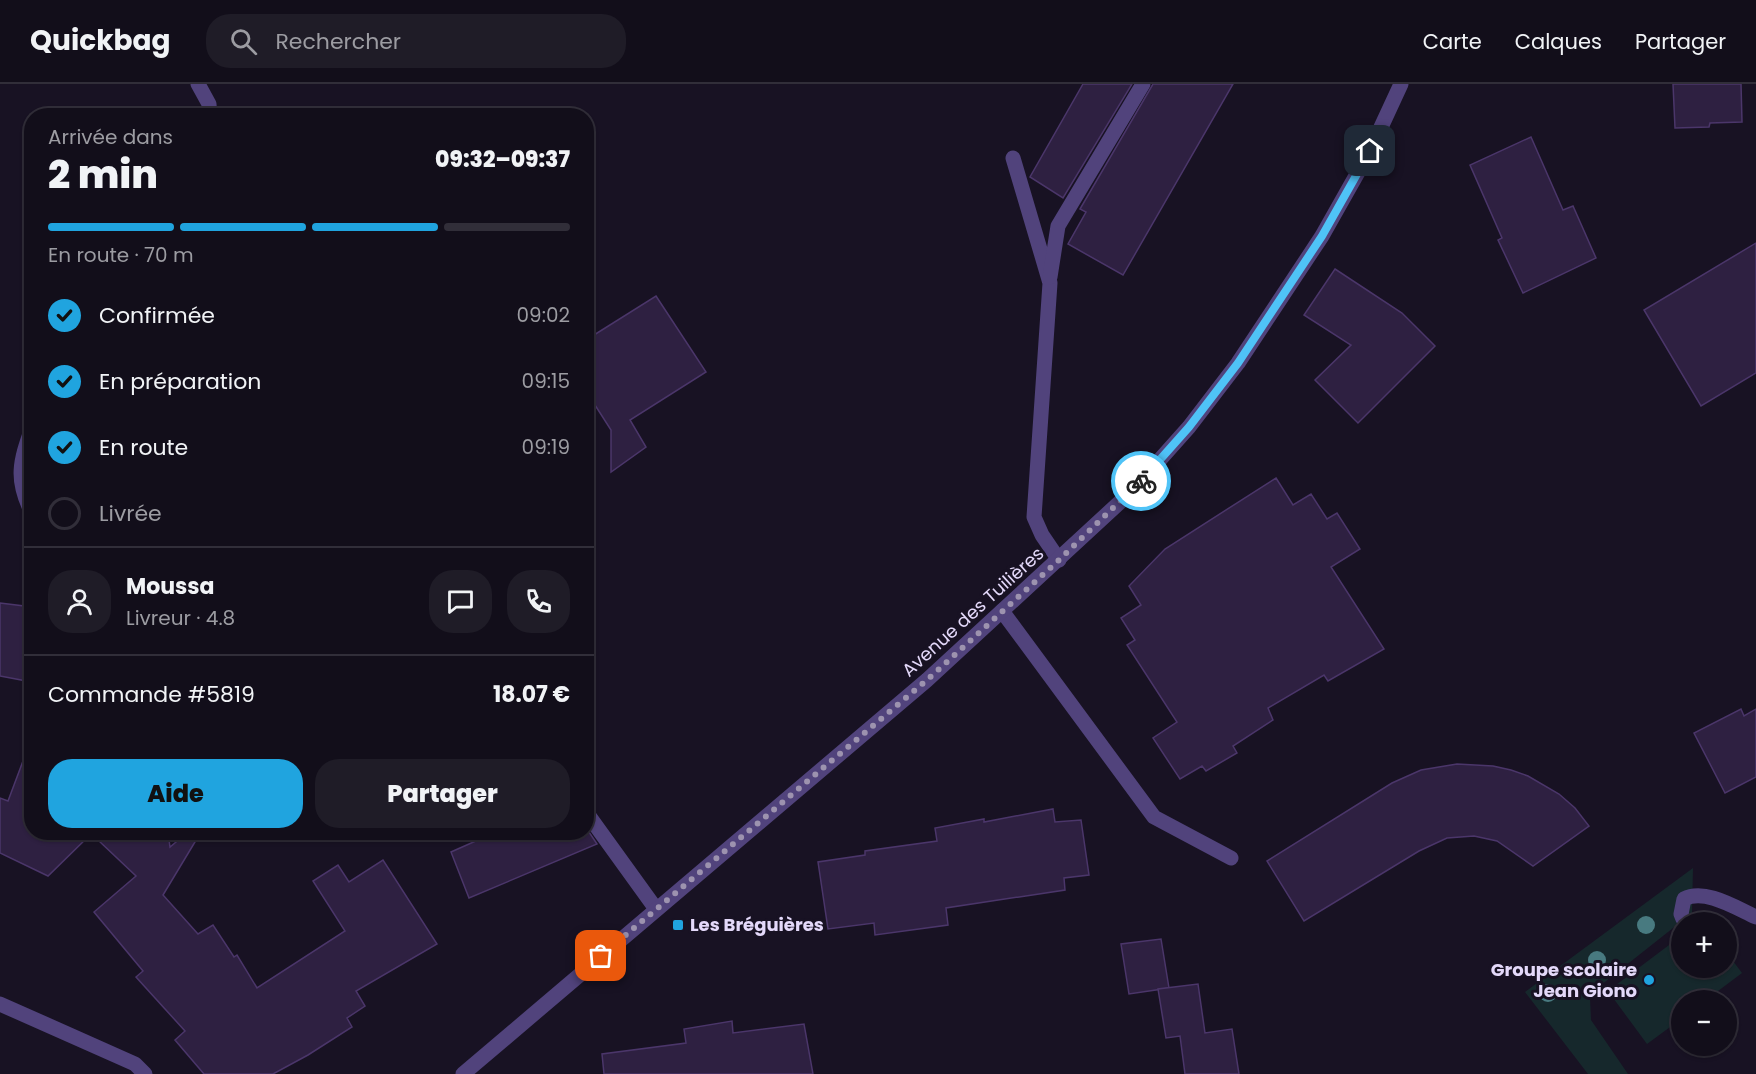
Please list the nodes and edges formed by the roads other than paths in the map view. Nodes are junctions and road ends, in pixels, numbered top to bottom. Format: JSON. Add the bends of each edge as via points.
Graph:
{"nodes":[{"id":1,"x":198,"y":84,"type":"edge"},
{"id":2,"x":1143,"y":84,"type":"edge"},
{"id":3,"x":1401,"y":84,"type":"edge"},
{"id":4,"x":209,"y":108,"type":"edge"},
{"id":5,"x":1013,"y":158,"type":"dead end"},
{"id":6,"x":1050,"y":283,"type":"junction"},
{"id":7,"x":24,"y":457,"type":"edge"},
{"id":8,"x":24,"y":491,"type":"edge"},
{"id":9,"x":1059,"y":560,"type":"junction"},
{"id":10,"x":1002,"y":611,"type":"junction"},
{"id":11,"x":594,"y":823,"type":"edge"},
{"id":12,"x":1231,"y":858,"type":"dead end"},
{"id":13,"x":656,"y":909,"type":"junction"},
{"id":14,"x":1683,"y":912,"type":"edge"},
{"id":15,"x":1756,"y":917,"type":"edge"},
{"id":16,"x":0,"y":1004,"type":"edge"},
{"id":17,"x":145,"y":1074,"type":"edge"},
{"id":18,"x":463,"y":1074,"type":"edge"}],
"edges":[{"from":1,"to":4,"type":"street"},
{"from":2,"to":6,"type":"street","via":[[1058,226]]},
{"from":3,"to":9,"type":"street","name":"Avenue des Tuilières","via":[[1370,151],[1322,236],[1238,363],[1189,427],[1132,491]]},
{"from":5,"to":6,"type":"street"},
{"from":6,"to":9,"type":"street","via":[[1034,517]]},
{"from":7,"to":8,"type":"street","via":[[20,472]]},
{"from":9,"to":10,"type":"street","name":"Avenue des Tuilières"},
{"from":10,"to":12,"type":"street","via":[[1154,817]]},
{"from":10,"to":13,"type":"street","name":"Avenue des Tuilières","via":[[920,687]]},
{"from":11,"to":13,"type":"street"},
{"from":13,"to":18,"type":"street","name":"Avenue des Tuilières"},
{"from":14,"to":15,"type":"street","via":[[1684,899],[1708,897]]},
{"from":16,"to":17,"type":"street","via":[[135,1064]]}]}
